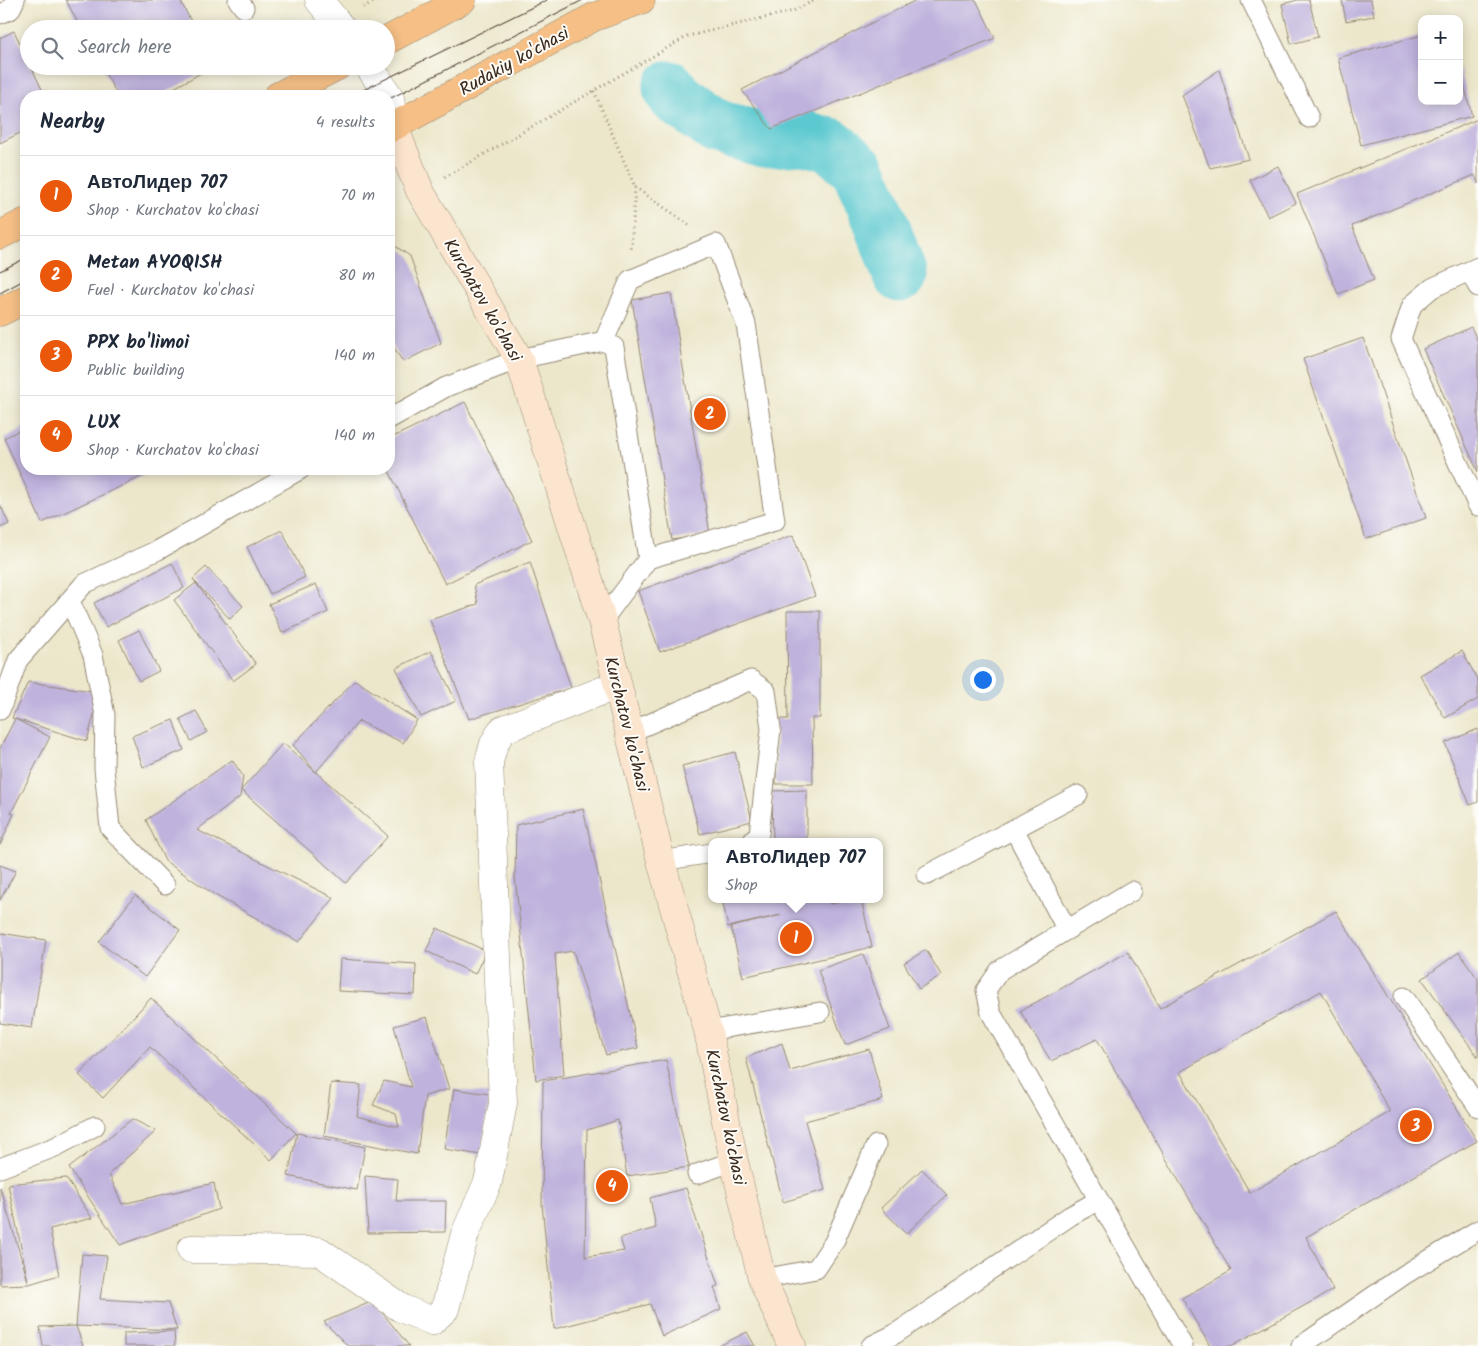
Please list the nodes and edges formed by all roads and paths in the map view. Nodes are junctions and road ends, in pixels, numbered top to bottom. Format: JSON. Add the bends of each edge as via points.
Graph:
{"nodes":[{"id":1,"x":15,"y":0,"type":"edge"},
{"id":2,"x":319,"y":0,"type":"edge"},
{"id":3,"x":462,"y":0,"type":"edge"},
{"id":4,"x":641,"y":0,"type":"edge"},
{"id":5,"x":815,"y":0,"type":"edge"},
{"id":6,"x":1251,"y":0,"type":"edge"},
{"id":7,"x":0,"y":14,"type":"edge"},
{"id":8,"x":335,"y":20,"type":"edge"},
{"id":9,"x":395,"y":36,"type":"edge"},
{"id":10,"x":320,"y":75,"type":"edge"},
{"id":11,"x":375,"y":75,"type":"edge"},
{"id":12,"x":290,"y":90,"type":"edge"},
{"id":13,"x":385,"y":90,"type":"edge"},
{"id":14,"x":594,"y":91,"type":"junction"},
{"id":15,"x":1309,"y":118,"type":"dead end"},
{"id":16,"x":395,"y":126,"type":"edge"},
{"id":17,"x":395,"y":135,"type":"edge"},
{"id":18,"x":635,"y":187,"type":"junction"},
{"id":19,"x":420,"y":191,"type":"junction"},
{"id":20,"x":20,"y":225,"type":"edge"},
{"id":21,"x":0,"y":235,"type":"edge"},
{"id":22,"x":716,"y":244,"type":"junction"},
{"id":23,"x":1475,"y":275,"type":"edge"},
{"id":24,"x":630,"y":280,"type":"junction"},
{"id":25,"x":20,"y":302,"type":"edge"},
{"id":26,"x":0,"y":312,"type":"edge"},
{"id":27,"x":604,"y":341,"type":"junction"},
{"id":28,"x":519,"y":359,"type":"junction"},
{"id":29,"x":395,"y":416,"type":"edge"},
{"id":30,"x":290,"y":475,"type":"edge"},
{"id":31,"x":1478,"y":506,"type":"edge"},
{"id":32,"x":648,"y":559,"type":"junction"},
{"id":33,"x":70,"y":601,"type":"junction"},
{"id":34,"x":602,"y":620,"type":"junction"},
{"id":35,"x":618,"y":685,"type":"junction"},
{"id":36,"x":0,"y":710,"type":"edge"},
{"id":37,"x":628,"y":733,"type":"junction"},
{"id":38,"x":1078,"y":795,"type":"dead end"},
{"id":39,"x":1014,"y":829,"type":"junction"},
{"id":40,"x":756,"y":838,"type":"edge"},
{"id":41,"x":708,"y":854,"type":"edge"},
{"id":42,"x":661,"y":861,"type":"junction"},
{"id":43,"x":928,"y":875,"type":"dead end"},
{"id":44,"x":166,"y":885,"type":"dead end"},
{"id":45,"x":1132,"y":891,"type":"dead end"},
{"id":46,"x":1067,"y":930,"type":"junction"},
{"id":47,"x":1404,"y":997,"type":"dead end"},
{"id":48,"x":820,"y":1012,"type":"dead end"},
{"id":49,"x":708,"y":1030,"type":"junction"},
{"id":50,"x":1478,"y":1108,"type":"edge"},
{"id":51,"x":95,"y":1126,"type":"dead end"},
{"id":52,"x":876,"y":1145,"type":"dead end"},
{"id":53,"x":734,"y":1161,"type":"junction"},
{"id":54,"x":0,"y":1168,"type":"edge"},
{"id":55,"x":697,"y":1174,"type":"dead end"},
{"id":56,"x":1098,"y":1200,"type":"junction"},
{"id":57,"x":1478,"y":1230,"type":"edge"},
{"id":58,"x":191,"y":1249,"type":"dead end"},
{"id":59,"x":762,"y":1279,"type":"junction"},
{"id":60,"x":792,"y":1346,"type":"edge"},
{"id":61,"x":870,"y":1346,"type":"edge"},
{"id":62,"x":1183,"y":1346,"type":"edge"},
{"id":63,"x":1302,"y":1346,"type":"edge"}],
"edges":[{"from":1,"to":7,"type":"lane","via":[[10,10]]},
{"from":2,"to":8,"type":"street"},
{"from":3,"to":9,"type":"main road"},
{"from":4,"to":16,"type":"main road","name":"Rudakiy ko'chasi","via":[[594,17]]},
{"from":5,"to":14,"type":"path","via":[[793,11],[688,36]]},
{"from":6,"to":15,"type":"lane"},
{"from":10,"to":12,"type":"main road"},
{"from":11,"to":13,"type":"street"},
{"from":14,"to":18,"type":"path"},
{"from":14,"to":19,"type":"path"},
{"from":17,"to":19,"type":"main road","name":"Kurchatov ko'chasi"},
{"from":18,"to":22,"type":"path"},
{"from":18,"to":24,"type":"path"},
{"from":19,"to":28,"type":"main road","name":"Kurchatov ko'chasi"},
{"from":20,"to":21,"type":"main road"},
{"from":22,"to":24,"type":"lane"},
{"from":22,"to":32,"type":"lane","via":[[746,324],[775,521]]},
{"from":23,"to":31,"type":"lane","via":[[1432,288],[1412,305],[1401,339]]},
{"from":24,"to":27,"type":"lane"},
{"from":25,"to":26,"type":"main road"},
{"from":27,"to":28,"type":"lane"},
{"from":27,"to":32,"type":"lane","via":[[614,347]]},
{"from":28,"to":29,"type":"lane","via":[[446,387]]},
{"from":28,"to":34,"type":"main road","name":"Kurchatov ko'chasi"},
{"from":30,"to":33,"type":"lane","via":[[158,550],[84,584]]},
{"from":32,"to":34,"type":"lane"},
{"from":33,"to":36,"type":"lane","via":[[18,660]]},
{"from":33,"to":44,"type":"lane","via":[[93,655],[106,715],[104,768],[110,828]]},
{"from":34,"to":35,"type":"main road","name":"Kurchatov ko'chasi"},
{"from":35,"to":37,"type":"main road","name":"Kurchatov ko'chasi"},
{"from":35,"to":58,"type":"street","via":[[502,730],[489,762],[503,1104],[488,1182],[465,1234],[445,1309],[432,1320],[401,1308],[319,1251]]},
{"from":37,"to":40,"type":"lane","via":[[751,680],[766,691],[771,729],[760,834]]},
{"from":37,"to":42,"type":"main road","name":"Kurchatov ko'chasi"},
{"from":38,"to":39,"type":"lane"},
{"from":39,"to":43,"type":"lane"},
{"from":39,"to":46,"type":"lane"},
{"from":41,"to":42,"type":"lane"},
{"from":42,"to":49,"type":"main road","name":"Kurchatov ko'chasi"},
{"from":45,"to":46,"type":"lane"},
{"from":46,"to":56,"type":"lane","via":[[1000,970],[986,990],[991,1013]]},
{"from":47,"to":50,"type":"lane"},
{"from":48,"to":49,"type":"lane"},
{"from":49,"to":53,"type":"main road","name":"Kurchatov ko'chasi"},
{"from":51,"to":54,"type":"lane","via":[[55,1147]]},
{"from":52,"to":59,"type":"lane","via":[[834,1242],[816,1269]]},
{"from":53,"to":55,"type":"lane"},
{"from":53,"to":59,"type":"main road","name":"Kurchatov ko'chasi"},
{"from":56,"to":61,"type":"lane","via":[[895,1334]]},
{"from":56,"to":62,"type":"lane"},
{"from":57,"to":63,"type":"lane","via":[[1404,1275]]},
{"from":59,"to":60,"type":"main road","name":"Kurchatov ko'chasi"}]}
